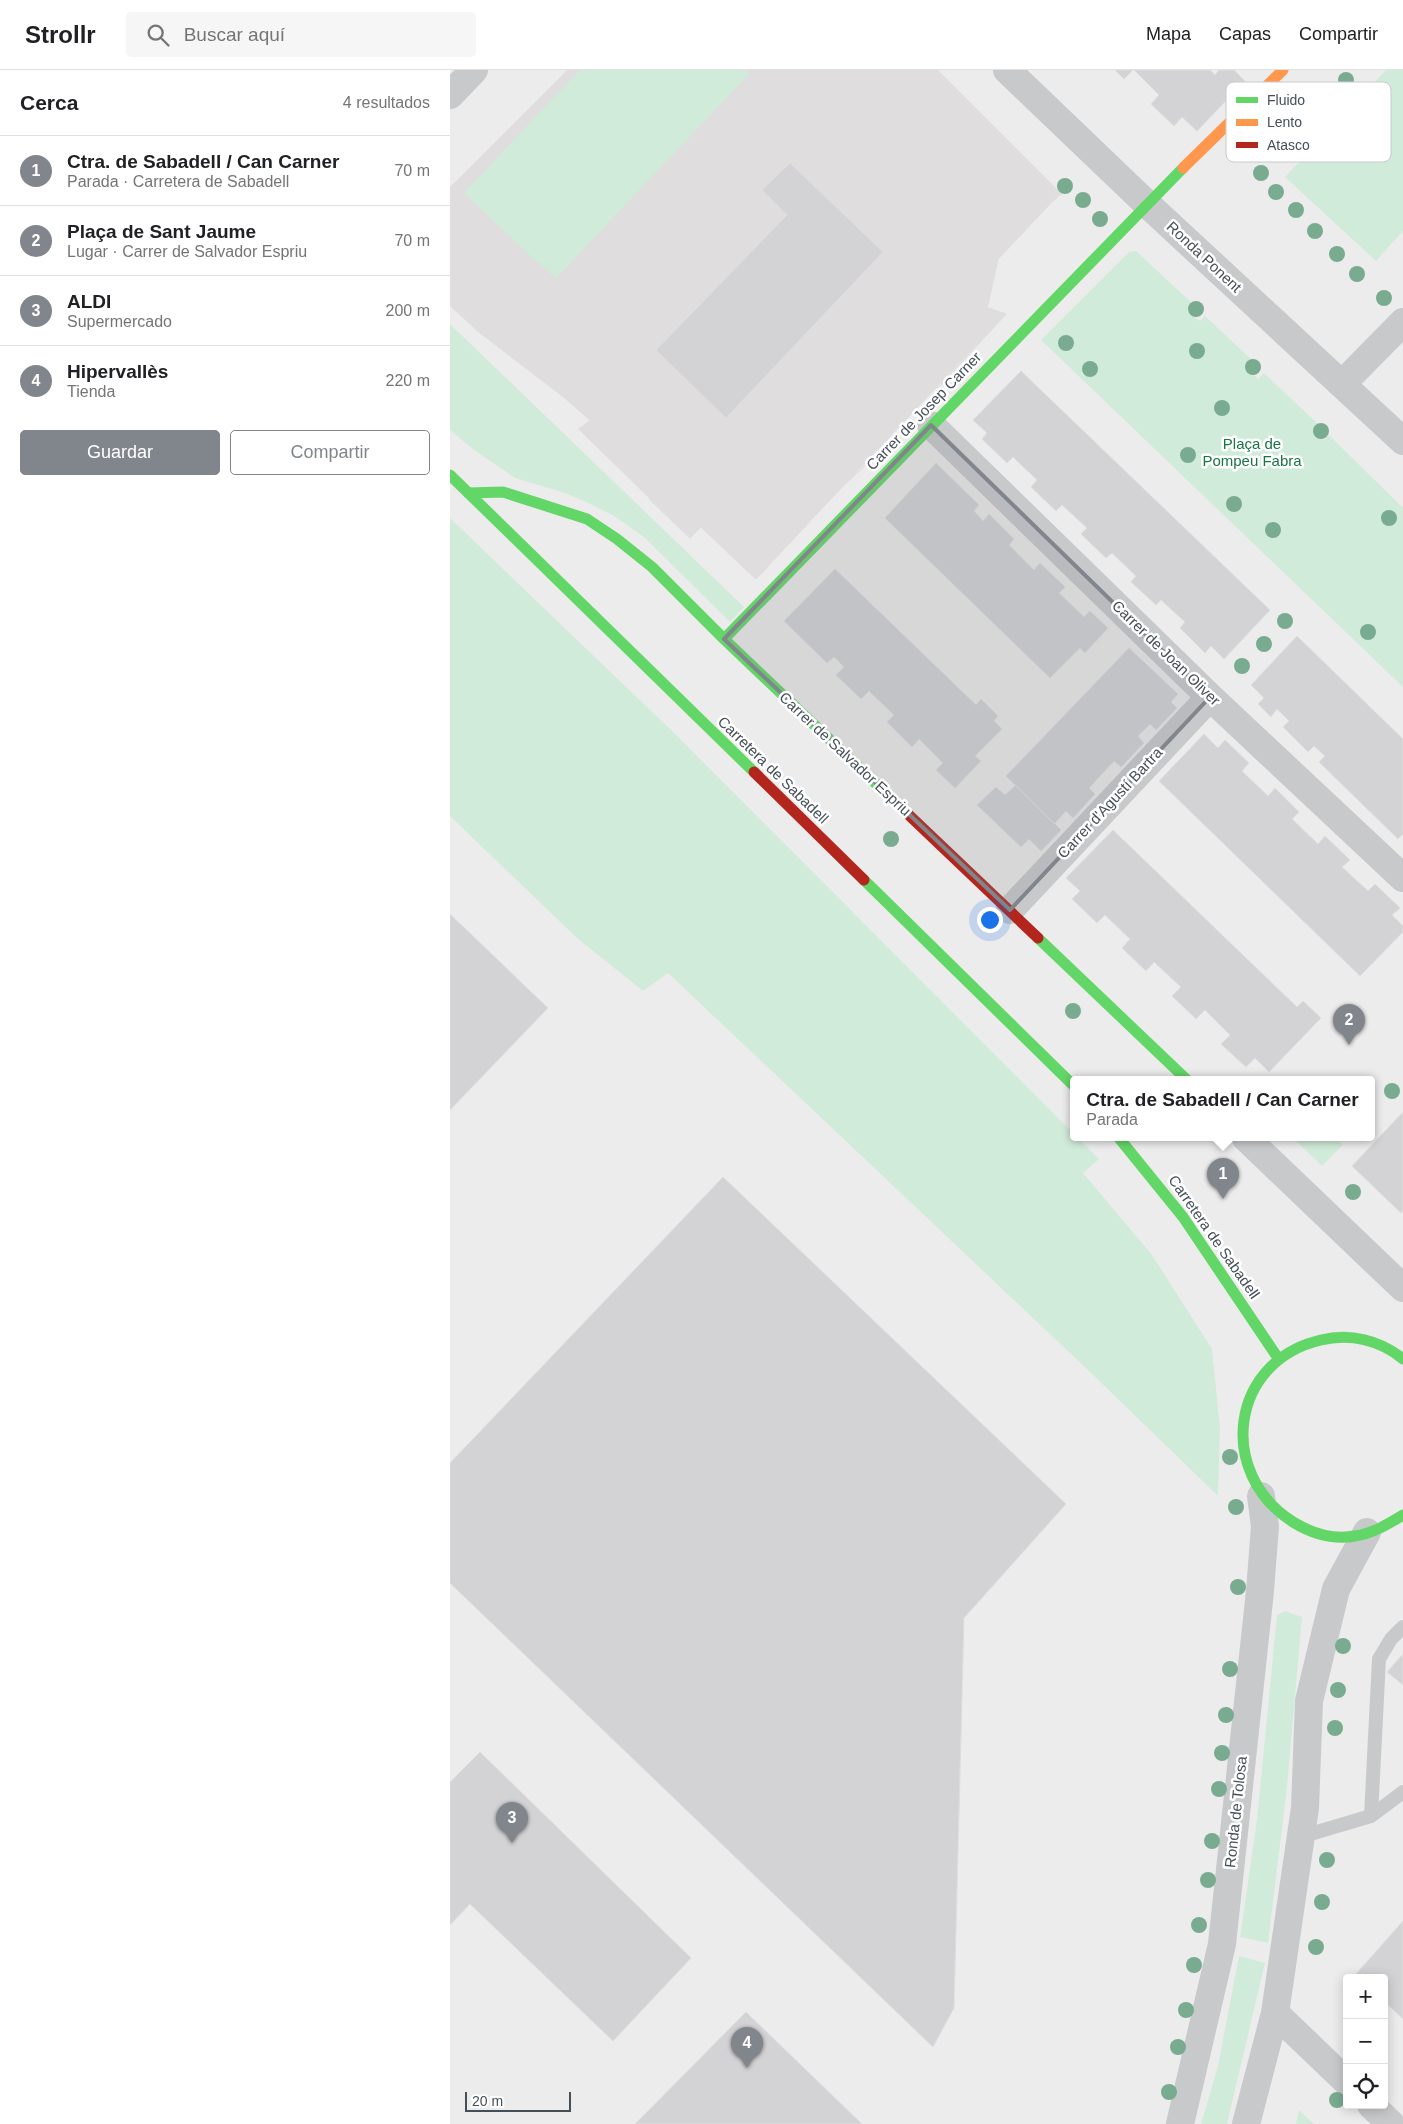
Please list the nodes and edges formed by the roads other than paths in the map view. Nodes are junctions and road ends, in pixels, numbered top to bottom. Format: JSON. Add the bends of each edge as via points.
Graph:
{"nodes":[{"id":1,"x":474,"y":70,"type":"edge"},
{"id":2,"x":1007,"y":70,"type":"edge"},
{"id":3,"x":1283,"y":70,"type":"edge"},
{"id":4,"x":1271,"y":82,"type":"edge"},
{"id":5,"x":450,"y":95,"type":"edge"},
{"id":6,"x":1226,"y":126,"type":"edge"},
{"id":7,"x":1146,"y":204,"type":"junction"},
{"id":8,"x":1403,"y":322,"type":"edge"},
{"id":9,"x":1342,"y":384,"type":"junction"},
{"id":10,"x":931,"y":425,"type":"junction"},
{"id":11,"x":1403,"y":441,"type":"edge"},
{"id":12,"x":450,"y":475,"type":"edge"},
{"id":13,"x":468,"y":493,"type":"junction"},
{"id":14,"x":724,"y":639,"type":"junction"},
{"id":15,"x":1210,"y":697,"type":"junction"},
{"id":16,"x":1403,"y":878,"type":"edge"},
{"id":17,"x":1010,"y":910,"type":"junction"},
{"id":18,"x":1183,"y":1076,"type":"edge"},
{"id":19,"x":1070,"y":1082,"type":"edge"},
{"id":20,"x":1122,"y":1141,"type":"edge"},
{"id":21,"x":1249,"y":1141,"type":"edge"},
{"id":22,"x":1403,"y":1287,"type":"edge"},
{"id":23,"x":1278,"y":1358,"type":"junction"},
{"id":24,"x":1403,"y":1359,"type":"edge"},
{"id":25,"x":1261,"y":1496,"type":"junction"},
{"id":26,"x":1391,"y":1524,"type":"edge"},
{"id":27,"x":1403,"y":1627,"type":"edge"},
{"id":28,"x":1403,"y":1792,"type":"edge"},
{"id":29,"x":1372,"y":1816,"type":"junction"},
{"id":30,"x":1300,"y":1837,"type":"junction"},
{"id":31,"x":1275,"y":2014,"type":"junction"},
{"id":32,"x":1343,"y":2078,"type":"edge"},
{"id":33,"x":1375,"y":2109,"type":"edge"},
{"id":34,"x":1180,"y":2124,"type":"edge"},
{"id":35,"x":1246,"y":2124,"type":"edge"},
{"id":36,"x":1391,"y":2124,"type":"edge"}],
"edges":[{"from":1,"to":5,"type":"street"},
{"from":2,"to":7,"type":"street","name":"Ronda Ponent"},
{"from":3,"to":4,"type":"street","name":"Carrer de Josep Carner"},
{"from":6,"to":7,"type":"street","name":"Carrer de Josep Carner"},
{"from":7,"to":9,"type":"street","name":"Ronda Ponent"},
{"from":7,"to":10,"type":"street","name":"Carrer de Josep Carner"},
{"from":8,"to":9,"type":"street"},
{"from":9,"to":11,"type":"street","name":"Ronda Ponent"},
{"from":10,"to":14,"type":"street","name":"Carrer de Josep Carner"},
{"from":10,"to":15,"type":"street","name":"Carrer de Joan Oliver"},
{"from":12,"to":13,"type":"street","name":"Carretera de Sabadell"},
{"from":13,"to":14,"type":"street","name":"Carrer de Salvador Espriu","via":[[503,492],[587,519],[652,567]]},
{"from":13,"to":19,"type":"street","name":"Carretera de Sabadell"},
{"from":14,"to":17,"type":"street","name":"Carrer de Salvador Espriu"},
{"from":15,"to":16,"type":"street","name":"Carrer de Joan Oliver"},
{"from":15,"to":17,"type":"street","name":"Carrer d'Agustí Bartra"},
{"from":17,"to":18,"type":"street","name":"Carrer de Salvador Espriu"},
{"from":20,"to":23,"type":"street","name":"Carretera de Sabadell","via":[[1168,1196],[1225,1275]]},
{"from":21,"to":22,"type":"street"},
{"from":23,"to":24,"type":"street","via":[[1320,1339],[1353,1337],[1385,1346]]},
{"from":23,"to":25,"type":"street","via":[[1248,1401],[1241,1434],[1246,1467]]},
{"from":25,"to":26,"type":"street","via":[[1284,1519],[1314,1533],[1347,1537]]},
{"from":25,"to":34,"type":"street","name":"Ronda de Tolosa","via":[[1265,1526],[1260,1591],[1222,1944]]},
{"from":26,"to":30,"type":"street","via":[[1336,1589],[1309,1701],[1305,1808]]},
{"from":27,"to":29,"type":"lane","via":[[1379,1660]]},
{"from":28,"to":29,"type":"lane"},
{"from":29,"to":30,"type":"lane"},
{"from":30,"to":31,"type":"street"},
{"from":31,"to":32,"type":"street"},
{"from":31,"to":35,"type":"street"},
{"from":33,"to":36,"type":"street"}]}
